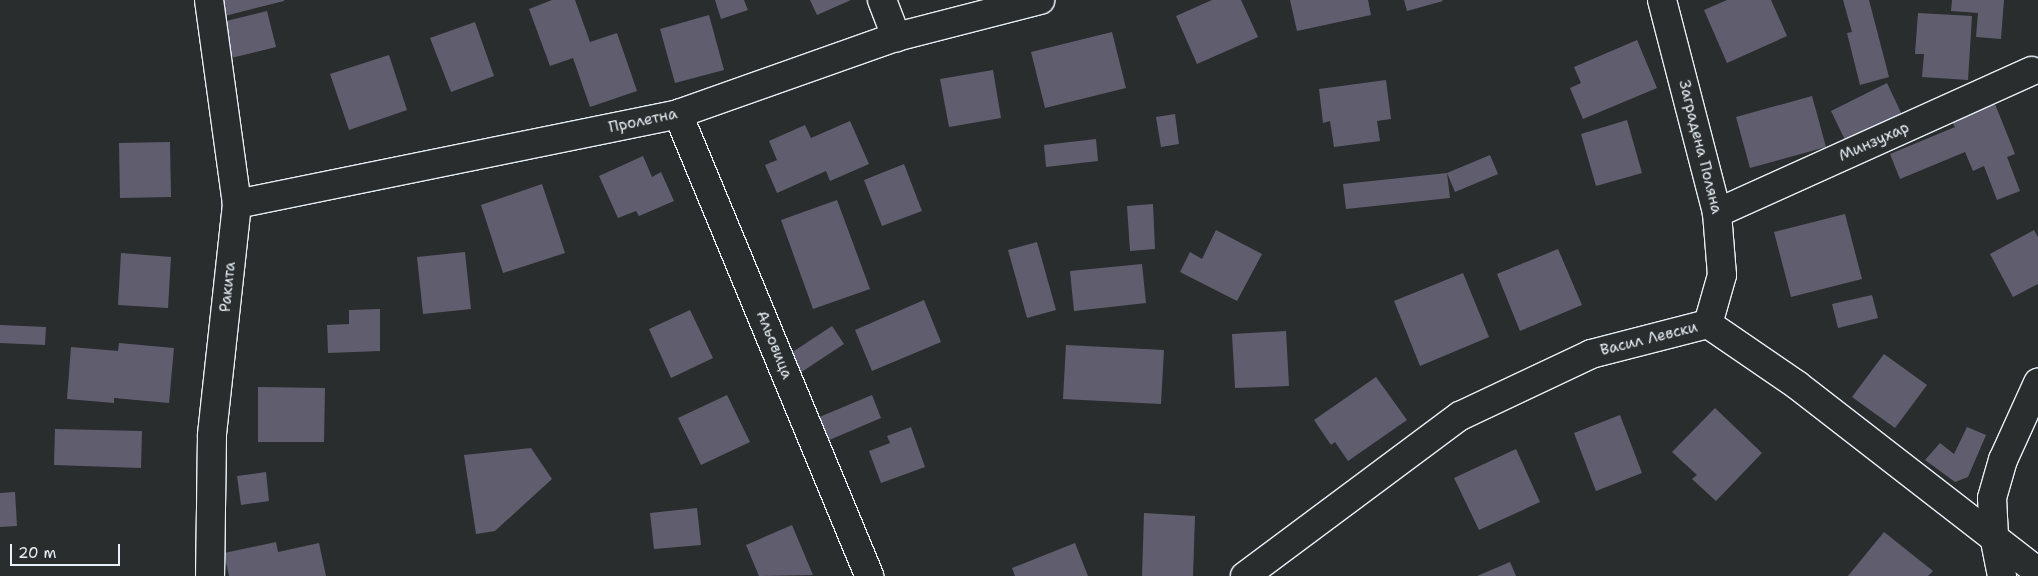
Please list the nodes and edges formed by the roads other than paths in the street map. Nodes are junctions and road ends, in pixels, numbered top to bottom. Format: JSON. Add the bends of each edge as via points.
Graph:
{"nodes":[{"id":1,"x":209,"y":0,"type":"edge"},
{"id":2,"x":882,"y":0,"type":"edge"},
{"id":3,"x":1040,"y":0,"type":"edge"},
{"id":4,"x":1662,"y":0,"type":"edge"},
{"id":5,"x":896,"y":37,"type":"junction"},
{"id":6,"x":2031,"y":72,"type":"dead end"},
{"id":7,"x":678,"y":114,"type":"junction"},
{"id":8,"x":237,"y":204,"type":"junction"},
{"id":9,"x":1718,"y":213,"type":"junction"},
{"id":10,"x":1708,"y":324,"type":"junction"},
{"id":11,"x":2038,"y":383,"type":"edge"},
{"id":12,"x":1994,"y":536,"type":"junction"},
{"id":13,"x":2038,"y":572,"type":"edge"},
{"id":14,"x":210,"y":576,"type":"edge"},
{"id":15,"x":869,"y":576,"type":"edge"},
{"id":16,"x":1245,"y":576,"type":"edge"},
{"id":17,"x":2002,"y":576,"type":"edge"}],
"edges":[{"from":1,"to":8,"type":"street","name":"Ракита"},
{"from":2,"to":5,"type":"street"},
{"from":3,"to":5,"type":"street","name":"Пролетна"},
{"from":4,"to":9,"type":"street","name":"Заградена Поляна"},
{"from":5,"to":7,"type":"street","name":"Пролетна"},
{"from":6,"to":9,"type":"street","name":"Минзухар"},
{"from":7,"to":8,"type":"street","name":"Пролетна"},
{"from":7,"to":15,"type":"street","name":"Альовица"},
{"from":8,"to":14,"type":"street","name":"Ракита","via":[[212,436]]},
{"from":9,"to":10,"type":"street","name":"Заградена Поляна","via":[[1722,275]]},
{"from":10,"to":12,"type":"street","name":"Васил Левски","via":[[1797,385]]},
{"from":10,"to":16,"type":"street","name":"Васил Левски","via":[[1591,354],[1460,416]]},
{"from":11,"to":12,"type":"street","via":[[2003,460],[1992,498]]},
{"from":12,"to":13,"type":"street","name":"Васил Левски"},
{"from":12,"to":17,"type":"street"}]}
